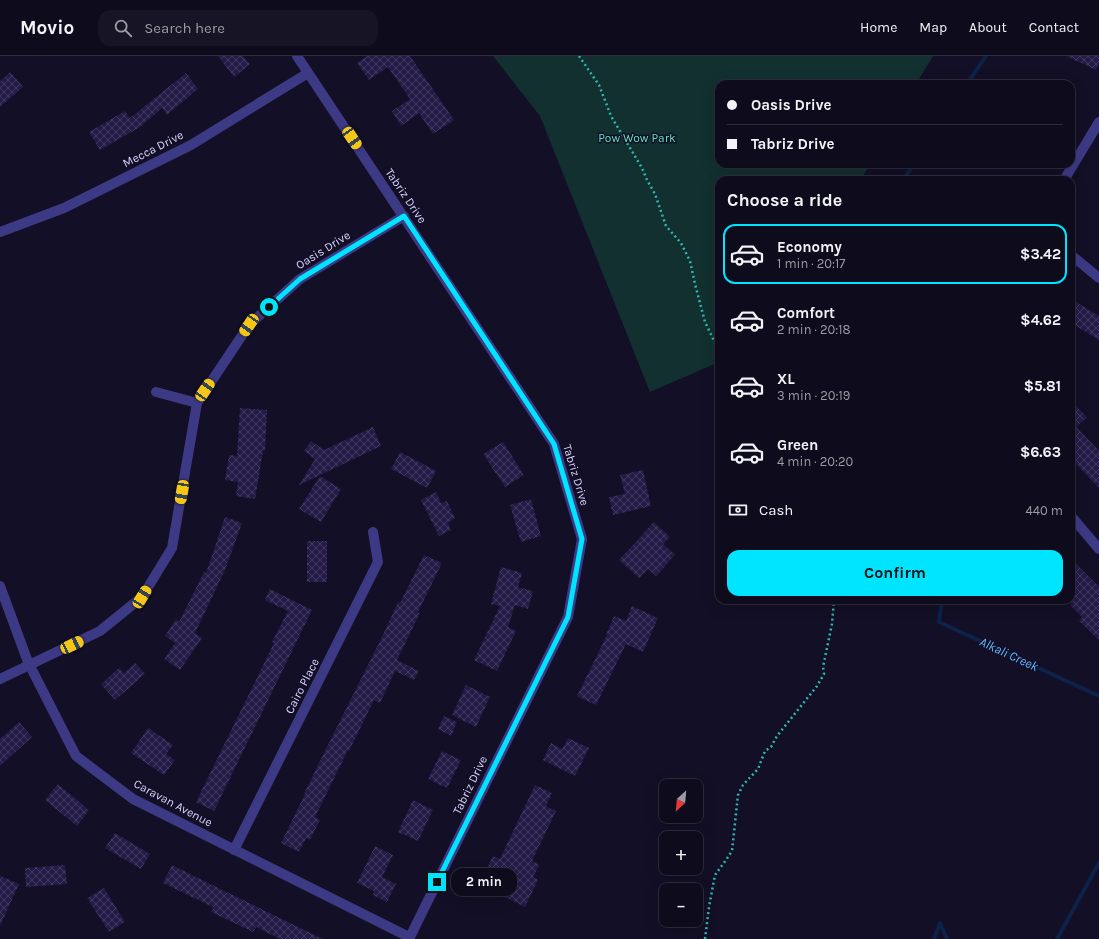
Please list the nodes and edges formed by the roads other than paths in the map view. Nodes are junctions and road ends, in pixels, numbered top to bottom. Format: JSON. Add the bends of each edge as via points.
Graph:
{"nodes":[{"id":1,"x":297,"y":56,"type":"edge"},
{"id":2,"x":308,"y":73,"type":"junction"},
{"id":3,"x":1099,"y":122,"type":"edge"},
{"id":4,"x":1075,"y":162,"type":"edge"},
{"id":5,"x":404,"y":216,"type":"junction"},
{"id":6,"x":0,"y":232,"type":"edge"},
{"id":7,"x":1075,"y":258,"type":"edge"},
{"id":8,"x":1099,"y":278,"type":"edge"},
{"id":9,"x":156,"y":392,"type":"dead end"},
{"id":10,"x":197,"y":403,"type":"junction"},
{"id":11,"x":1075,"y":521,"type":"edge"},
{"id":12,"x":374,"y":532,"type":"dead end"},
{"id":13,"x":1099,"y":549,"type":"edge"},
{"id":14,"x":0,"y":586,"type":"edge"},
{"id":15,"x":30,"y":665,"type":"junction"},
{"id":16,"x":0,"y":679,"type":"edge"},
{"id":17,"x":234,"y":850,"type":"junction"},
{"id":18,"x":409,"y":938,"type":"edge"}],
"edges":[{"from":1,"to":2,"type":"street","name":"Tabriz Drive"},
{"from":2,"to":5,"type":"street","name":"Tabriz Drive"},
{"from":2,"to":6,"type":"street","name":"Mecca Drive","via":[[190,145],[64,208]]},
{"from":3,"to":4,"type":"street"},
{"from":5,"to":10,"type":"street","name":"Oasis Drive","via":[[300,279],[254,320]]},
{"from":5,"to":18,"type":"street","name":"Tabriz Drive","via":[[554,444],[582,539],[568,617]]},
{"from":7,"to":8,"type":"street"},
{"from":9,"to":10,"type":"street"},
{"from":10,"to":15,"type":"street","name":"Oasis Drive","via":[[172,548],[142,597],[100,631]]},
{"from":11,"to":13,"type":"street"},
{"from":12,"to":17,"type":"street","name":"Cairo Place","via":[[378,562]]},
{"from":14,"to":15,"type":"street","name":"Caravan Avenue"},
{"from":15,"to":16,"type":"street","name":"Oasis Drive"},
{"from":15,"to":17,"type":"street","name":"Caravan Avenue","via":[[76,756],[133,799]]},
{"from":17,"to":18,"type":"street","name":"Caravan Avenue"}]}
